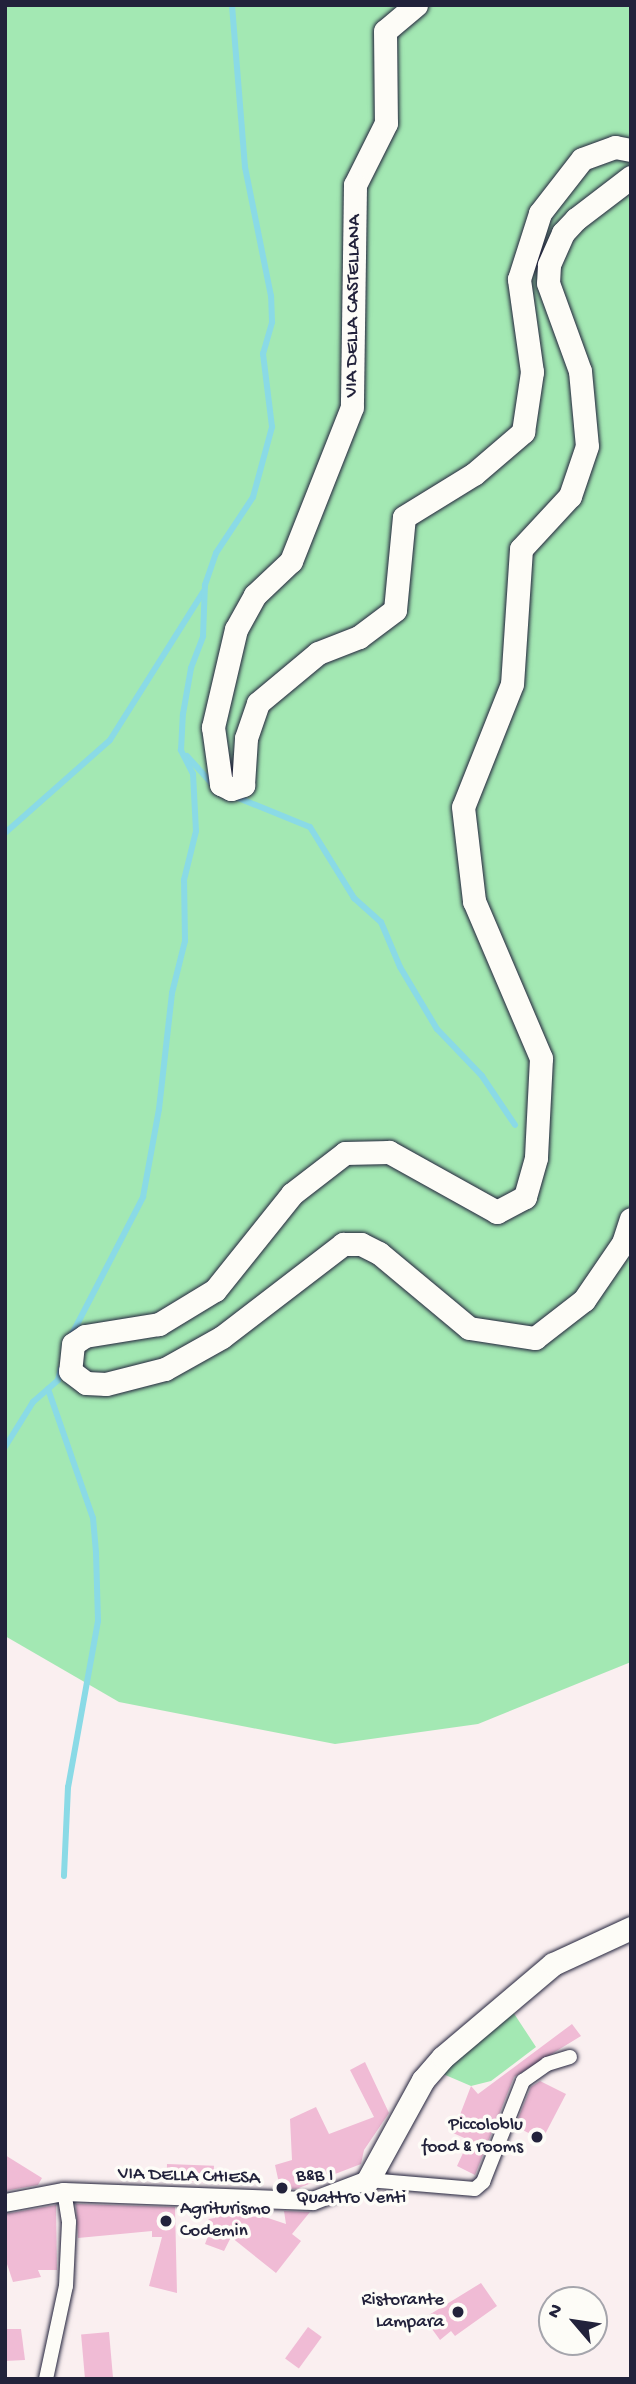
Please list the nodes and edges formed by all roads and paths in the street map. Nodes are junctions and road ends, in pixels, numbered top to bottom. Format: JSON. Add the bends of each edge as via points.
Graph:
{"nodes":[{"id":1,"x":416,"y":5,"type":"edge"},
{"id":2,"x":631,"y":150,"type":"edge"},
{"id":3,"x":631,"y":177,"type":"edge"},
{"id":4,"x":631,"y":1219,"type":"edge"},
{"id":5,"x":631,"y":1928,"type":"edge"},
{"id":6,"x":570,"y":2057,"type":"dead end"},
{"id":7,"x":368,"y":2180,"type":"junction"},
{"id":8,"x":64,"y":2192,"type":"junction"},
{"id":9,"x":5,"y":2203,"type":"edge"},
{"id":10,"x":46,"y":2379,"type":"edge"}],
"edges":[{"from":1,"to":2,"type":"street","name":"VIA DELLA CASTELLANA","via":[[385,31],[386,123],[355,185],[352,407],[291,561],[255,595],[236,629],[213,727],[222,784],[230,789],[243,785],[246,738],[258,703],[318,653],[359,637],[395,610],[404,517],[474,474],[523,432],[531,372],[519,279],[540,214],[582,159],[615,147]]},
{"from":3,"to":4,"type":"street","via":[[576,219],[549,265],[548,283],[580,371],[587,446],[570,496],[521,549],[512,684],[463,807],[474,901],[541,1058],[536,1158],[525,1197],[497,1212],[389,1152],[345,1153],[292,1194],[215,1290],[159,1324],[85,1336],[73,1344],[70,1371],[86,1383],[106,1384],[165,1369],[222,1338],[343,1244],[361,1244],[379,1253],[470,1328],[535,1338],[584,1300],[623,1242]]},
{"from":5,"to":7,"type":"street","via":[[553,1964],[443,2057],[423,2080]]},
{"from":6,"to":7,"type":"street","via":[[547,2064],[523,2081],[483,2182],[475,2189]]},
{"from":7,"to":8,"type":"street","name":"VIA DELLA CHIESA","via":[[313,2201]]},
{"from":8,"to":9,"type":"street","name":"VIA DELLA CHIESA"},
{"from":8,"to":10,"type":"street","via":[[69,2222],[66,2286]]}]}
